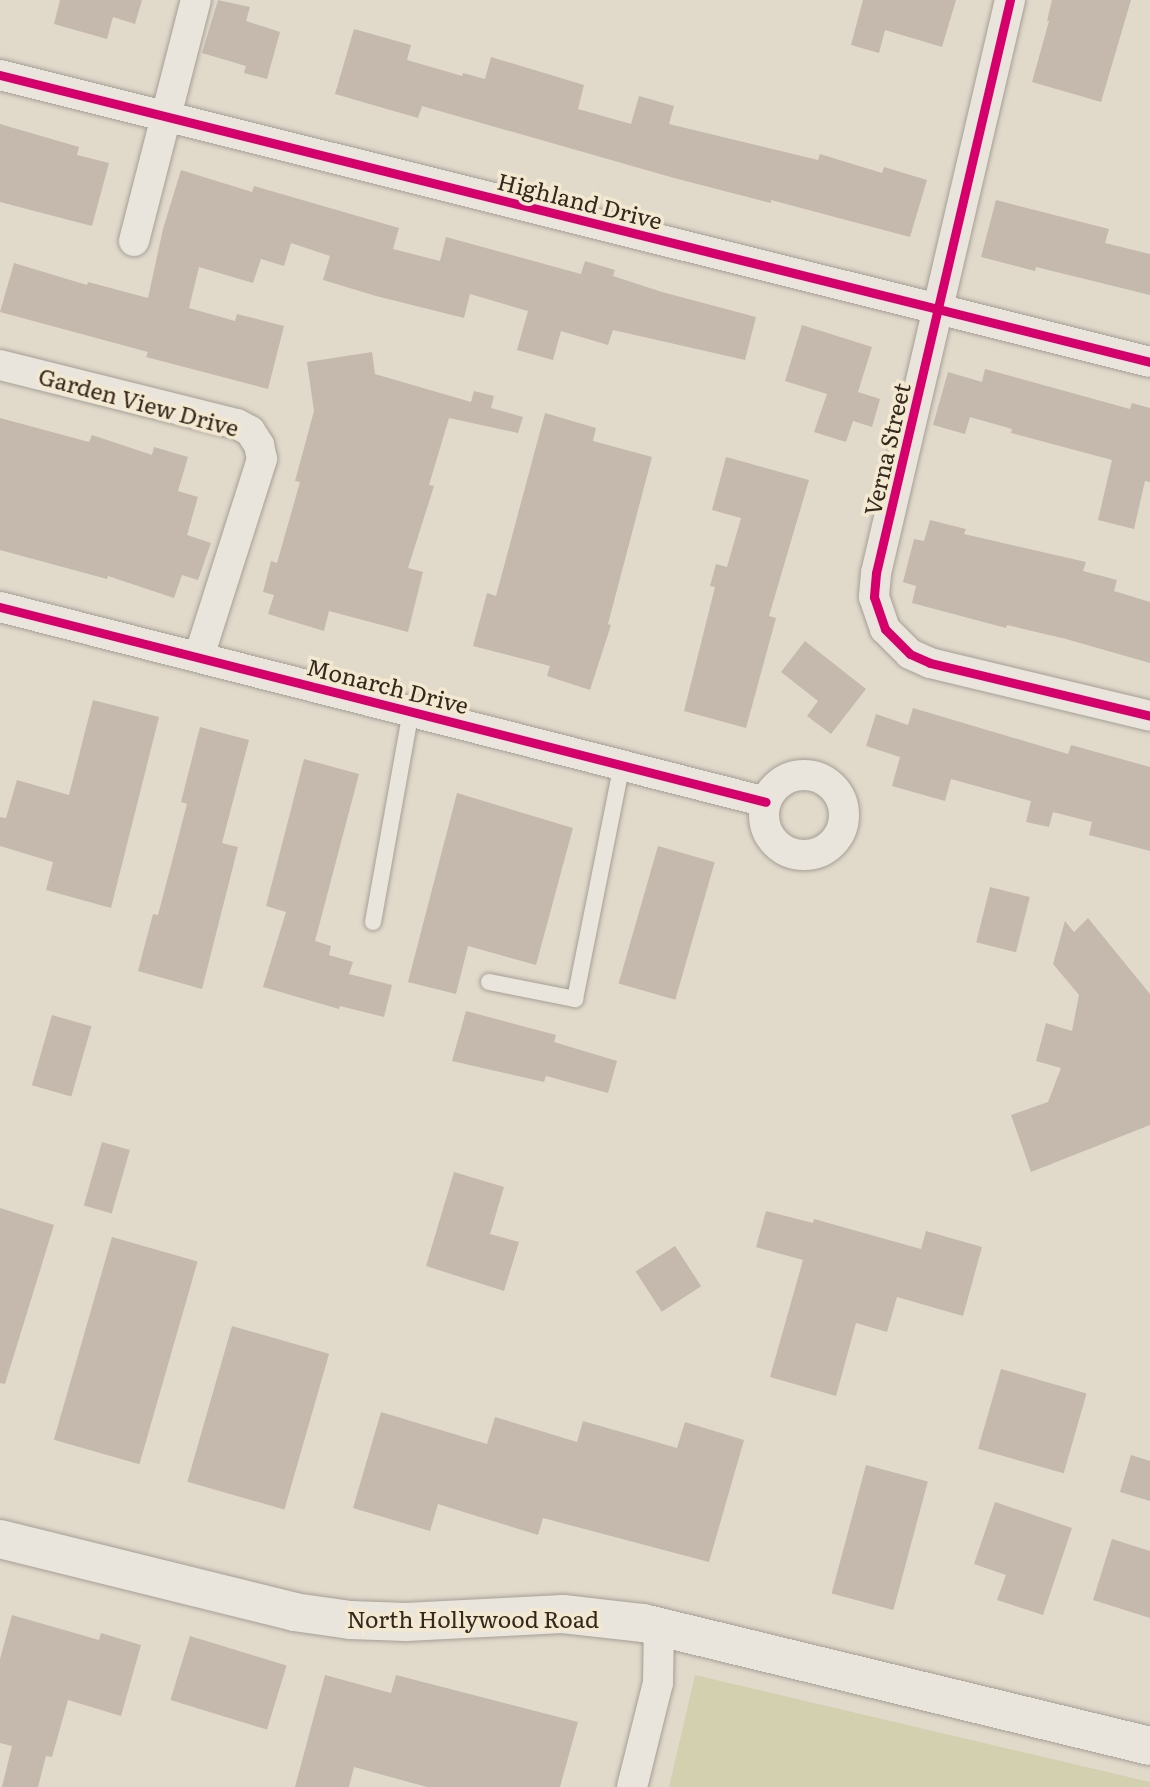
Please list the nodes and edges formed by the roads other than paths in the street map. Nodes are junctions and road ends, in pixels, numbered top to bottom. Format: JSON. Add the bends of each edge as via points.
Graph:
{"nodes":[{"id":1,"x":196,"y":0,"type":"edge"},
{"id":2,"x":1010,"y":0,"type":"edge"},
{"id":3,"x":0,"y":75,"type":"edge"},
{"id":4,"x":166,"y":116,"type":"junction"},
{"id":5,"x":134,"y":241,"type":"dead end"},
{"id":6,"x":938,"y":309,"type":"junction"},
{"id":7,"x":1150,"y":362,"type":"edge"},
{"id":8,"x":0,"y":365,"type":"edge"},
{"id":9,"x":0,"y":607,"type":"edge"},
{"id":10,"x":199,"y":657,"type":"junction"},
{"id":11,"x":411,"y":711,"type":"junction"},
{"id":12,"x":1150,"y":716,"type":"edge"},
{"id":13,"x":622,"y":764,"type":"junction"},
{"id":14,"x":766,"y":802,"type":"dead end"},
{"id":15,"x":373,"y":922,"type":"dead end"},
{"id":16,"x":489,"y":982,"type":"dead end"},
{"id":17,"x":0,"y":1539,"type":"edge"},
{"id":18,"x":660,"y":1627,"type":"junction"},
{"id":19,"x":1150,"y":1746,"type":"edge"},
{"id":20,"x":632,"y":1787,"type":"edge"}],
"edges":[{"from":1,"to":4,"type":"street"},
{"from":2,"to":6,"type":"street","name":"Verna Street"},
{"from":3,"to":4,"type":"street","name":"Highland Drive"},
{"from":4,"to":5,"type":"street"},
{"from":4,"to":6,"type":"street","name":"Highland Drive"},
{"from":6,"to":7,"type":"street","name":"Highland Drive"},
{"from":6,"to":12,"type":"street","name":"Verna Street","via":[[876,573],[874,597],[885,629],[910,654],[930,663]]},
{"from":8,"to":10,"type":"street","name":"Garden View Drive","via":[[250,430],[262,458]]},
{"from":9,"to":10,"type":"street","name":"Monarch Drive"},
{"from":10,"to":11,"type":"street","name":"Monarch Drive"},
{"from":11,"to":13,"type":"street","name":"Monarch Drive"},
{"from":11,"to":15,"type":"lane"},
{"from":13,"to":14,"type":"street","name":"Monarch Drive"},
{"from":13,"to":16,"type":"lane","via":[[575,999]]},
{"from":17,"to":18,"type":"main road","name":"North Hollywood Road","via":[[294,1612],[406,1622],[563,1614]]},
{"from":18,"to":19,"type":"main road","name":"North Hollywood Road"},
{"from":18,"to":20,"type":"street","via":[[658,1683]]}]}
